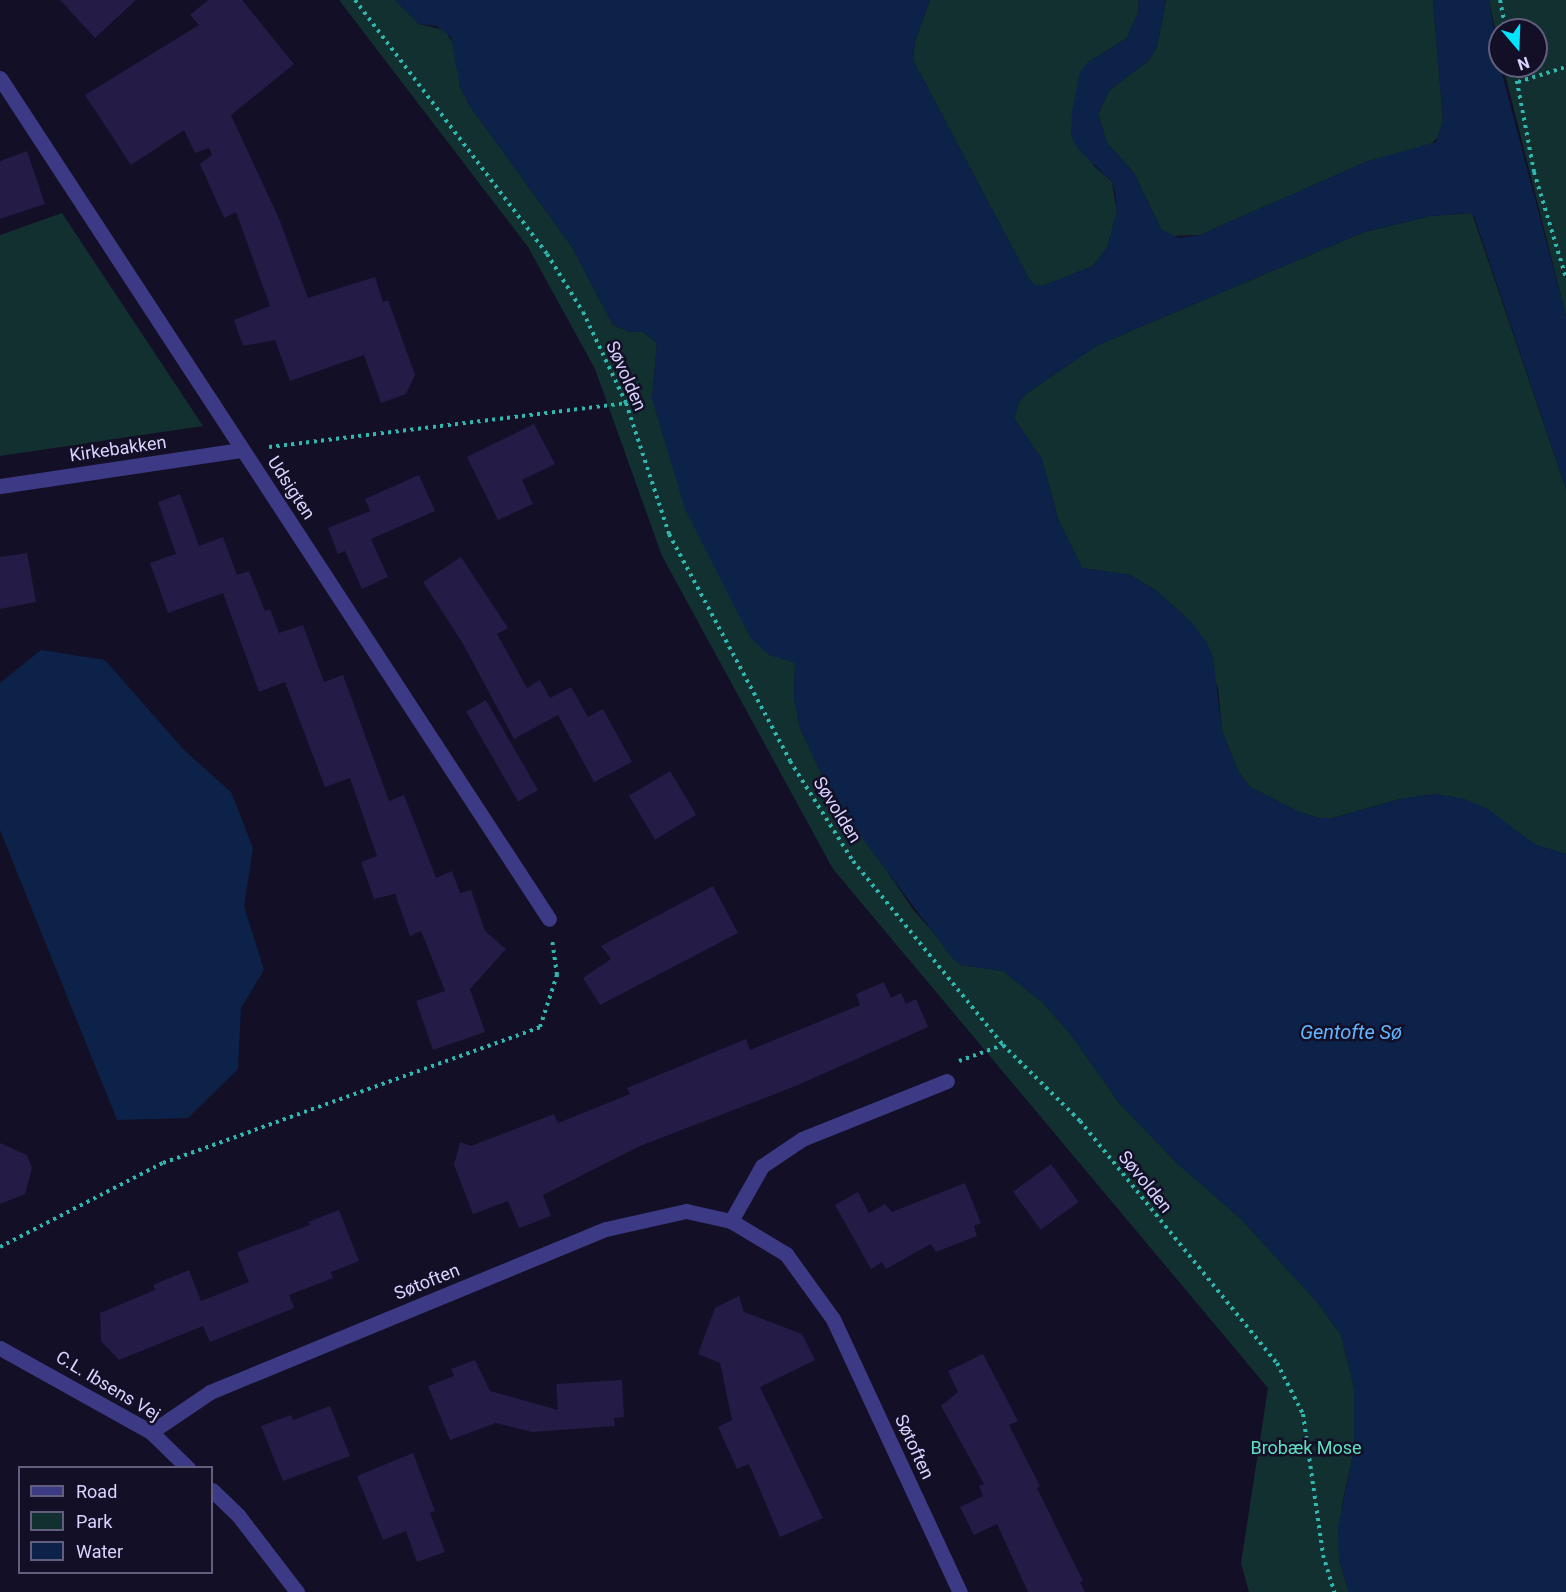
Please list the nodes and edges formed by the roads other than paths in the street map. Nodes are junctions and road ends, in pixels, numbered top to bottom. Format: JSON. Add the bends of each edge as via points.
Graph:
{"nodes":[{"id":1,"x":0,"y":78,"type":"edge"},
{"id":2,"x":242,"y":450,"type":"junction"},
{"id":3,"x":0,"y":486,"type":"edge"},
{"id":4,"x":549,"y":919,"type":"road end"},
{"id":5,"x":947,"y":1081,"type":"road end"},
{"id":6,"x":731,"y":1221,"type":"junction"},
{"id":7,"x":0,"y":1348,"type":"edge"},
{"id":8,"x":150,"y":1432,"type":"junction"},
{"id":9,"x":187,"y":1466,"type":"edge"},
{"id":10,"x":213,"y":1491,"type":"edge"},
{"id":11,"x":297,"y":1592,"type":"edge"},
{"id":12,"x":960,"y":1592,"type":"edge"}],
"edges":[{"from":1,"to":2,"type":"street","name":"Udsigten"},
{"from":2,"to":3,"type":"street","name":"Kirkebakken"},
{"from":2,"to":4,"type":"street","name":"Udsigten"},
{"from":5,"to":6,"type":"street","via":[[802,1139],[762,1166]]},
{"from":6,"to":8,"type":"street","name":"Søtoften","via":[[686,1211],[606,1229],[210,1392]]},
{"from":6,"to":12,"type":"street","name":"Søtoften","via":[[786,1254],[833,1319]]},
{"from":7,"to":8,"type":"street","name":"C.L. Ibsens Vej"},
{"from":8,"to":9,"type":"street","name":"C.L. Ibsens Vej"},
{"from":10,"to":11,"type":"street","via":[[238,1515]]}]}
